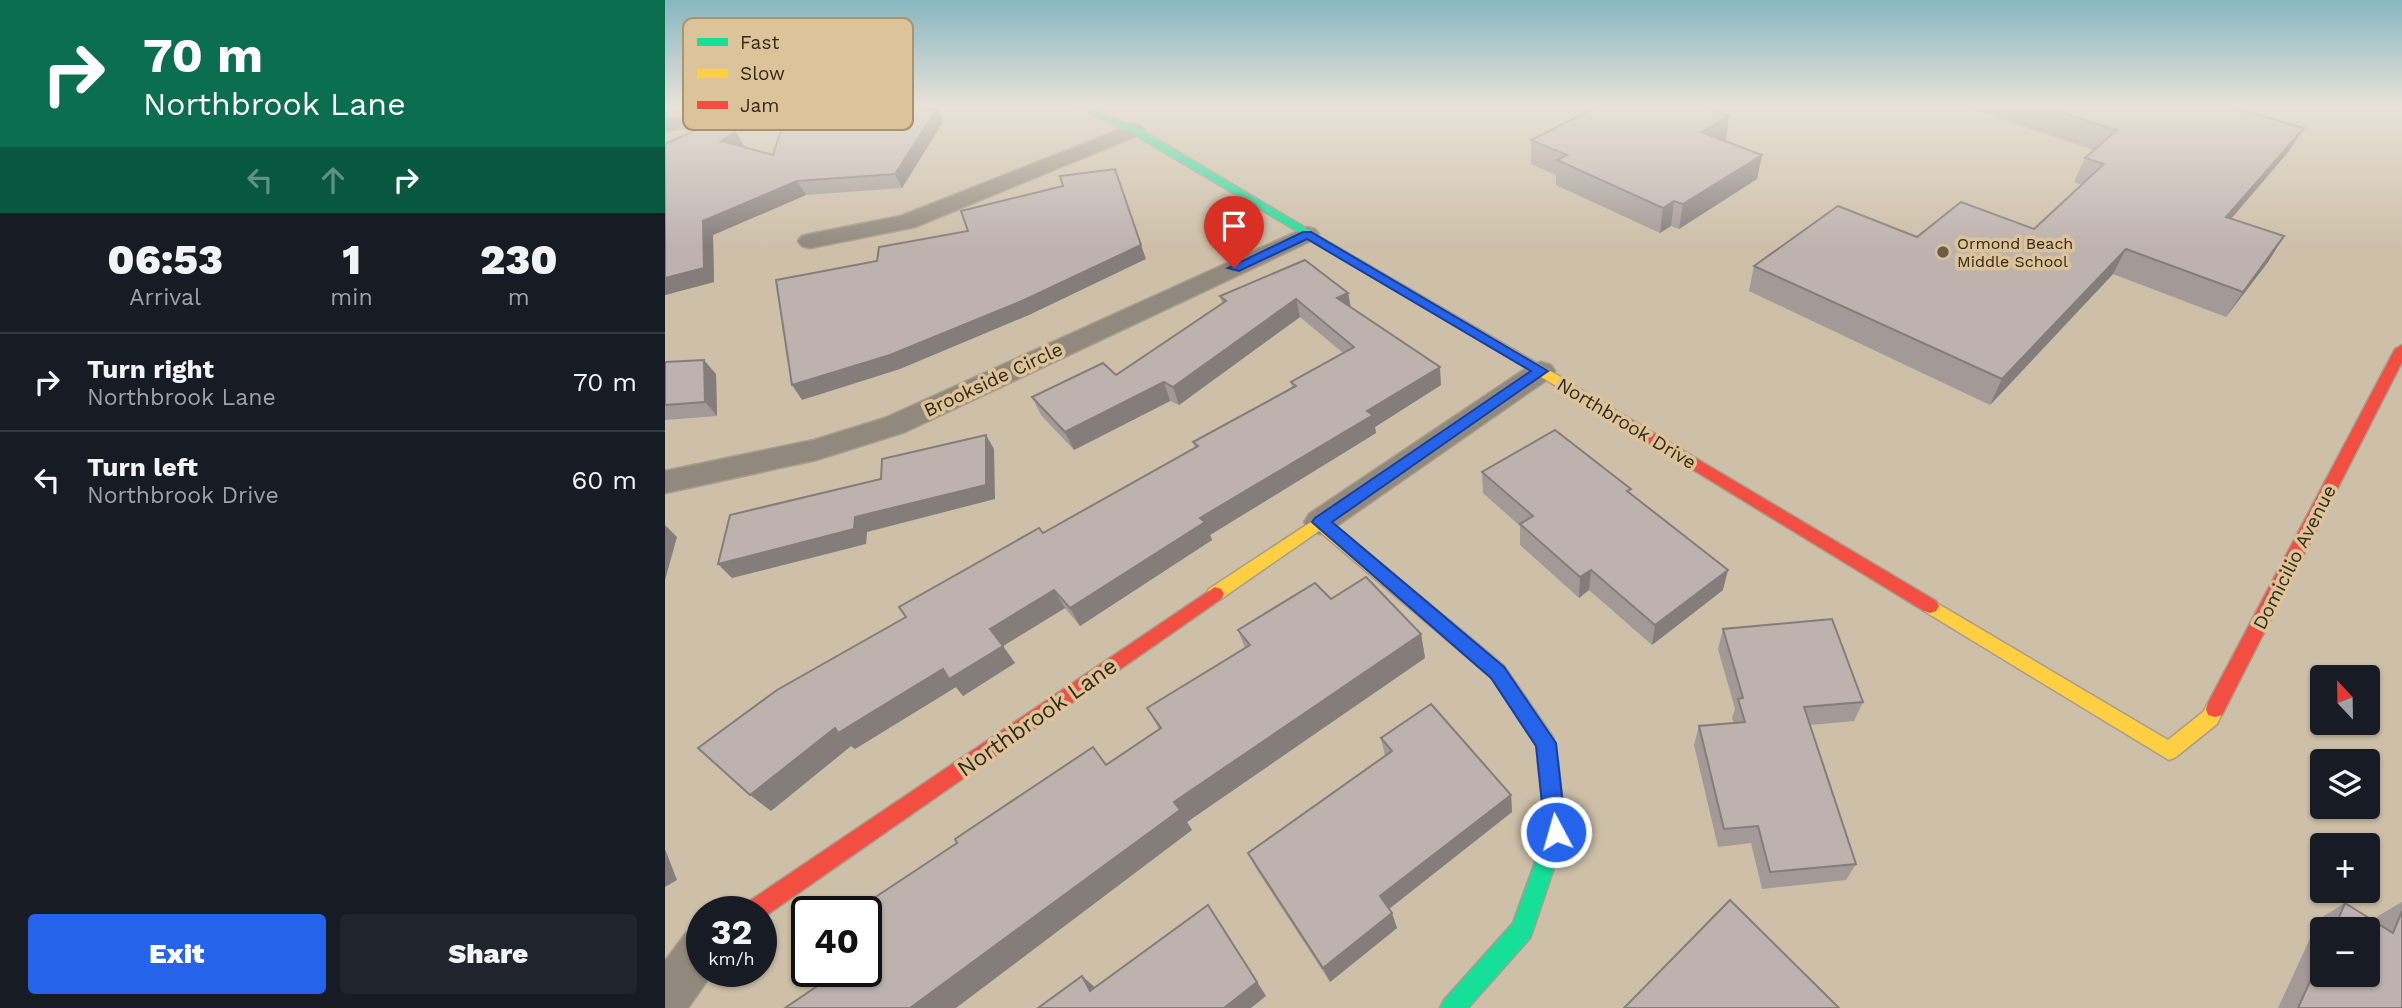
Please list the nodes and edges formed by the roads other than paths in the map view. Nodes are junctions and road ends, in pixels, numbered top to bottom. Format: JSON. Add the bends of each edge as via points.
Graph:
{"nodes":[{"id":1,"x":1077,"y":153,"type":"edge"},
{"id":2,"x":1172,"y":153,"type":"edge"},
{"id":3,"x":1307,"y":234,"type":"junction"},
{"id":4,"x":810,"y":241,"type":"dead end"},
{"id":5,"x":2402,"y":349,"type":"edge"},
{"id":6,"x":1541,"y":371,"type":"junction"},
{"id":7,"x":665,"y":482,"type":"edge"},
{"id":8,"x":1320,"y":522,"type":"junction"},
{"id":9,"x":2169,"y":751,"type":"joint"},
{"id":10,"x":776,"y":896,"type":"edge"},
{"id":11,"x":686,"y":970,"type":"edge"},
{"id":12,"x":665,"y":1000,"type":"edge"},
{"id":13,"x":1453,"y":1008,"type":"edge"}],
"edges":[{"from":1,"to":4,"type":"street","via":[[907,222]]},
{"from":2,"to":3,"type":"street","name":"Northbrook Drive"},
{"from":3,"to":6,"type":"street","name":"Northbrook Drive"},
{"from":3,"to":7,"type":"street","name":"Brookside Circle","via":[[895,425],[816,450]]},
{"from":5,"to":9,"type":"street","name":"Domicilio Avenue","via":[[2210,718]]},
{"from":6,"to":8,"type":"street","name":"Northbrook Lane"},
{"from":6,"to":9,"type":"street","name":"Northbrook Drive"},
{"from":8,"to":10,"type":"street","name":"Northbrook Lane"},
{"from":8,"to":13,"type":"street","via":[[1498,672],[1546,743],[1556,832],[1522,930]]},
{"from":11,"to":12,"type":"street"}]}
